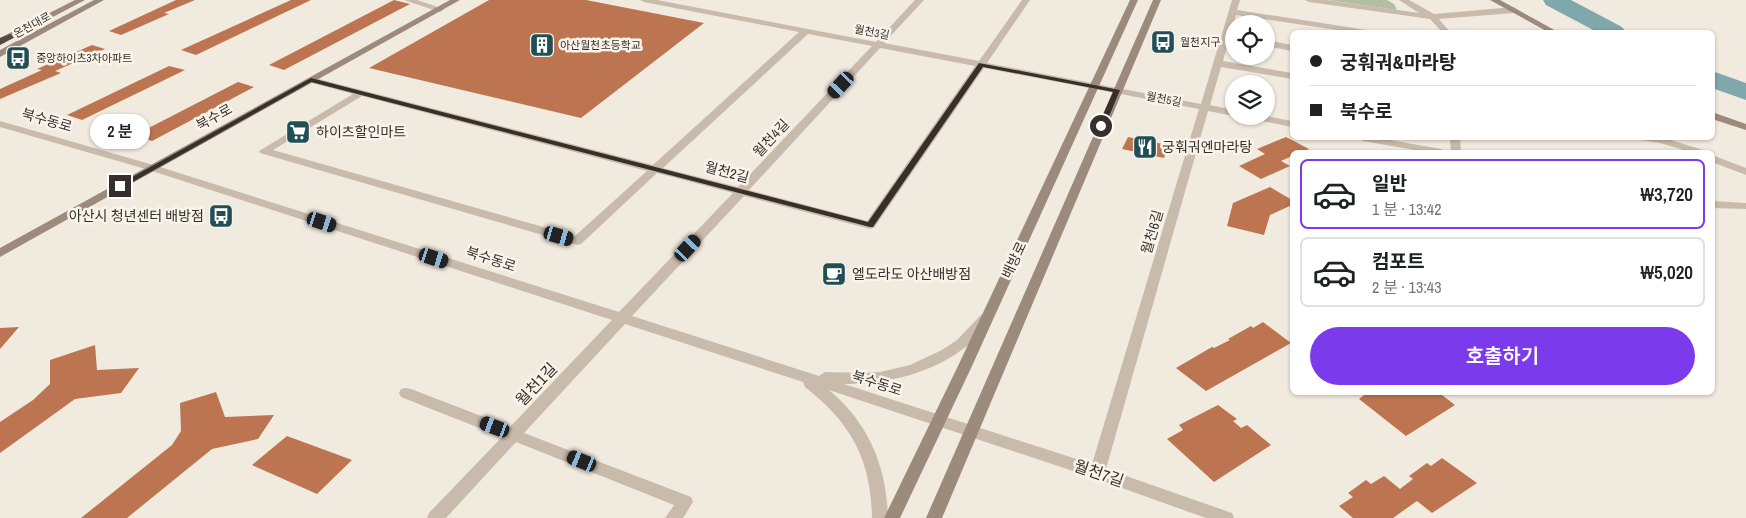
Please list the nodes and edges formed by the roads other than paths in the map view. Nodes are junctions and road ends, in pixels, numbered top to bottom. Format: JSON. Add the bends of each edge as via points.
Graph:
{"nodes":[{"id":1,"x":81,"y":0,"type":"edge"},
{"id":2,"x":100,"y":0,"type":"edge"},
{"id":3,"x":408,"y":0,"type":"edge"},
{"id":4,"x":456,"y":0,"type":"edge"},
{"id":5,"x":644,"y":0,"type":"edge"},
{"id":6,"x":920,"y":0,"type":"edge"},
{"id":7,"x":1026,"y":0,"type":"edge"},
{"id":8,"x":1134,"y":0,"type":"edge"},
{"id":9,"x":1157,"y":0,"type":"edge"},
{"id":10,"x":1309,"y":0,"type":"edge"},
{"id":11,"x":1403,"y":0,"type":"edge"},
{"id":12,"x":1494,"y":0,"type":"edge"},
{"id":13,"x":1234,"y":6,"type":"edge"},
{"id":14,"x":440,"y":9,"type":"junction"},
{"id":15,"x":1514,"y":10,"type":"junction"},
{"id":16,"x":1433,"y":17,"type":"junction"},
{"id":17,"x":1354,"y":30,"type":"edge"},
{"id":18,"x":1444,"y":30,"type":"edge"},
{"id":19,"x":1550,"y":30,"type":"edge"},
{"id":20,"x":806,"y":31,"type":"junction"},
{"id":21,"x":3,"y":40,"type":"edge"},
{"id":22,"x":878,"y":45,"type":"junction"},
{"id":23,"x":1225,"y":45,"type":"edge"},
{"id":24,"x":1275,"y":45,"type":"edge"},
{"id":25,"x":1290,"y":48,"type":"edge"},
{"id":26,"x":0,"y":54,"type":"edge"},
{"id":27,"x":1217,"y":63,"type":"junction"},
{"id":28,"x":982,"y":64,"type":"junction"},
{"id":29,"x":1290,"y":76,"type":"edge"},
{"id":30,"x":311,"y":80,"type":"junction"},
{"id":31,"x":1095,"y":86,"type":"junction"},
{"id":32,"x":1117,"y":90,"type":"junction"},
{"id":33,"x":361,"y":93,"type":"junction"},
{"id":34,"x":1204,"y":107,"type":"junction"},
{"id":35,"x":1225,"y":111,"type":"edge"},
{"id":36,"x":1715,"y":116,"type":"edge"},
{"id":37,"x":1275,"y":121,"type":"edge"},
{"id":38,"x":0,"y":124,"type":"edge"},
{"id":39,"x":1290,"y":124,"type":"edge"},
{"id":40,"x":1746,"y":127,"type":"edge"},
{"id":41,"x":1374,"y":140,"type":"edge"},
{"id":42,"x":1662,"y":140,"type":"edge"},
{"id":43,"x":1430,"y":150,"type":"edge"},
{"id":44,"x":1693,"y":150,"type":"edge"},
{"id":45,"x":1715,"y":159,"type":"edge"},
{"id":46,"x":153,"y":168,"type":"junction"},
{"id":47,"x":656,"y":169,"type":"junction"},
{"id":48,"x":1746,"y":172,"type":"edge"},
{"id":49,"x":741,"y":191,"type":"junction"},
{"id":50,"x":1715,"y":204,"type":"edge"},
{"id":51,"x":1746,"y":206,"type":"edge"},
{"id":52,"x":1,"y":251,"type":"edge"},
{"id":53,"x":989,"y":314,"type":"junction"},
{"id":54,"x":622,"y":318,"type":"junction"},
{"id":55,"x":797,"y":374,"type":"junction"},
{"id":56,"x":406,"y":392,"type":"dead end"},
{"id":57,"x":940,"y":420,"type":"junction"},
{"id":58,"x":971,"y":430,"type":"junction"},
{"id":59,"x":513,"y":434,"type":"junction"},
{"id":60,"x":1097,"y":472,"type":"junction"},
{"id":61,"x":435,"y":518,"type":"edge"},
{"id":62,"x":673,"y":518,"type":"edge"},
{"id":63,"x":880,"y":518,"type":"edge"},
{"id":64,"x":892,"y":518,"type":"edge"},
{"id":65,"x":934,"y":518,"type":"edge"},
{"id":66,"x":1226,"y":518,"type":"edge"}],
"edges":[{"from":1,"to":21,"type":"street","name":"온천대로"},
{"from":2,"to":26,"type":"street","name":"온천대로"},
{"from":3,"to":14,"type":"street"},
{"from":4,"to":14,"type":"street","name":"북수로"},
{"from":5,"to":20,"type":"street","name":"월천3길"},
{"from":6,"to":22,"type":"street","name":"월천4길"},
{"from":7,"to":28,"type":"street","name":"월천2길"},
{"from":8,"to":31,"type":"street","name":"배방로"},
{"from":9,"to":32,"type":"street","name":"배방로"},
{"from":10,"to":16,"type":"street"},
{"from":11,"to":16,"type":"street"},
{"from":12,"to":15,"type":"street"},
{"from":13,"to":17,"type":"street"},
{"from":14,"to":30,"type":"street","name":"북수로"},
{"from":15,"to":16,"type":"street"},
{"from":15,"to":19,"type":"street"},
{"from":16,"to":18,"type":"street"},
{"from":20,"to":22,"type":"street","name":"월천3길"},
{"from":20,"to":47,"type":"street"},
{"from":22,"to":28,"type":"street","name":"월천3길"},
{"from":22,"to":49,"type":"street","name":"월천4길"},
{"from":23,"to":27,"type":"street","name":"월천6길"},
{"from":24,"to":25,"type":"street"},
{"from":27,"to":29,"type":"street"},
{"from":27,"to":34,"type":"street","name":"월천6길"},
{"from":28,"to":31,"type":"street","name":"월천3길"},
{"from":28,"to":49,"type":"street","name":"월천2길","via":[[870,225]]},
{"from":30,"to":33,"type":"street","name":"월천2길"},
{"from":30,"to":46,"type":"street","name":"북수로"},
{"from":31,"to":32,"type":"street","name":"월천5길"},
{"from":31,"to":53,"type":"street","name":"배방로"},
{"from":32,"to":34,"type":"street","name":"월천5길"},
{"from":32,"to":58,"type":"street","name":"배방로"},
{"from":33,"to":47,"type":"street","name":"월천2길"},
{"from":33,"to":47,"type":"street","via":[[264,151],[578,241]]},
{"from":34,"to":35,"type":"street","name":"월천5길"},
{"from":34,"to":60,"type":"street","name":"월천6길"},
{"from":36,"to":40,"type":"street"},
{"from":37,"to":39,"type":"street"},
{"from":38,"to":46,"type":"street","name":"북수동로"},
{"from":41,"to":43,"type":"street"},
{"from":42,"to":44,"type":"street"},
{"from":45,"to":48,"type":"street"},
{"from":46,"to":52,"type":"street","name":"북수로"},
{"from":46,"to":54,"type":"street","name":"북수동로"},
{"from":47,"to":49,"type":"street","name":"월천2길"},
{"from":49,"to":54,"type":"street","name":"월천4길"},
{"from":50,"to":51,"type":"street"},
{"from":53,"to":55,"type":"street","via":[[963,342],[930,363],[893,376],[849,380]]},
{"from":53,"to":57,"type":"street","name":"배방로"},
{"from":54,"to":55,"type":"street","name":"북수동로"},
{"from":54,"to":59,"type":"street","name":"월천1길"},
{"from":55,"to":57,"type":"street","name":"북수동로"},
{"from":55,"to":63,"type":"street","via":[[829,396],[854,424],[872,458],[881,499]]},
{"from":56,"to":59,"type":"street"},
{"from":57,"to":58,"type":"street","name":"북수동로"},
{"from":57,"to":64,"type":"street","name":"배방로"},
{"from":58,"to":60,"type":"street","name":"월천7길"},
{"from":58,"to":65,"type":"street","name":"배방로"},
{"from":59,"to":61,"type":"street","name":"월천1길"},
{"from":59,"to":62,"type":"street","via":[[684,502]]},
{"from":60,"to":66,"type":"street","name":"월천7길"}]}
